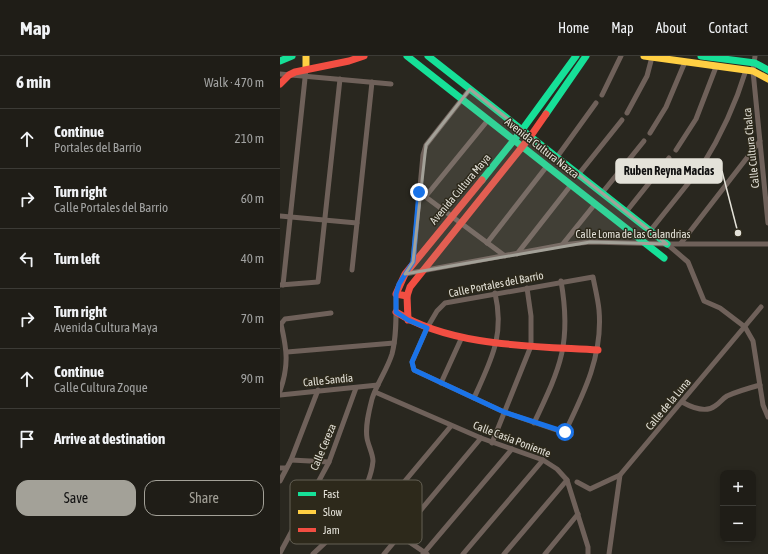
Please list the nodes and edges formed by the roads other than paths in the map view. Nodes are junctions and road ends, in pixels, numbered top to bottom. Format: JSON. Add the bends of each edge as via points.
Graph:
{"nodes":[{"id":1,"x":292,"y":56,"type":"edge"},
{"id":2,"x":306,"y":56,"type":"edge"},
{"id":3,"x":364,"y":56,"type":"edge"},
{"id":4,"x":407,"y":56,"type":"edge"},
{"id":5,"x":428,"y":56,"type":"edge"},
{"id":6,"x":576,"y":56,"type":"edge"},
{"id":7,"x":586,"y":56,"type":"edge"},
{"id":8,"x":621,"y":56,"type":"edge"},
{"id":9,"x":644,"y":56,"type":"edge"},
{"id":10,"x":701,"y":56,"type":"edge"},
{"id":11,"x":652,"y":57,"type":"junction"},
{"id":12,"x":725,"y":58,"type":"edge"},
{"id":13,"x":755,"y":60,"type":"edge"},
{"id":14,"x":280,"y":61,"type":"edge"},
{"id":15,"x":685,"y":62,"type":"junction"},
{"id":16,"x":716,"y":67,"type":"junction"},
{"id":17,"x":768,"y":70,"type":"edge"},
{"id":18,"x":749,"y":71,"type":"junction"},
{"id":19,"x":305,"y":73,"type":"junction"},
{"id":20,"x":280,"y":74,"type":"edge"},
{"id":21,"x":289,"y":75,"type":"junction"},
{"id":22,"x":768,"y":79,"type":"edge"},
{"id":23,"x":340,"y":80,"type":"junction"},
{"id":24,"x":372,"y":82,"type":"junction"},
{"id":25,"x":280,"y":84,"type":"edge"},
{"id":26,"x":391,"y":84,"type":"dead end"},
{"id":27,"x":470,"y":89,"type":"junction"},
{"id":28,"x":602,"y":95,"type":"dead end"},
{"id":29,"x":462,"y":99,"type":"junction"},
{"id":30,"x":596,"y":103,"type":"dead end"},
{"id":31,"x":627,"y":113,"type":"dead end"},
{"id":32,"x":488,"y":120,"type":"junction"},
{"id":33,"x":622,"y":120,"type":"dead end"},
{"id":34,"x":522,"y":130,"type":"junction"},
{"id":35,"x":650,"y":134,"type":"dead end"},
{"id":36,"x":530,"y":137,"type":"junction"},
{"id":37,"x":514,"y":140,"type":"junction"},
{"id":38,"x":644,"y":141,"type":"dead end"},
{"id":39,"x":760,"y":141,"type":"junction"},
{"id":40,"x":522,"y":147,"type":"junction"},
{"id":41,"x":676,"y":150,"type":"dead end"},
{"id":42,"x":557,"y":157,"type":"junction"},
{"id":43,"x":669,"y":158,"type":"dead end"},
{"id":44,"x":547,"y":166,"type":"junction"},
{"id":45,"x":702,"y":166,"type":"dead end"},
{"id":46,"x":578,"y":175,"type":"junction"},
{"id":47,"x":694,"y":176,"type":"dead end"},
{"id":48,"x":571,"y":185,"type":"junction"},
{"id":49,"x":419,"y":192,"type":"junction"},
{"id":50,"x":602,"y":193,"type":"junction"},
{"id":51,"x":426,"y":196,"type":"junction"},
{"id":52,"x":595,"y":204,"type":"junction"},
{"id":53,"x":626,"y":212,"type":"junction"},
{"id":54,"x":280,"y":216,"type":"edge"},
{"id":55,"x":452,"y":216,"type":"junction"},
{"id":56,"x":290,"y":217,"type":"junction"},
{"id":57,"x":325,"y":220,"type":"junction"},
{"id":58,"x":357,"y":223,"type":"junction"},
{"id":59,"x":461,"y":223,"type":"junction"},
{"id":60,"x":768,"y":223,"type":"edge"},
{"id":61,"x":650,"y":231,"type":"junction"},
{"id":62,"x":486,"y":243,"type":"junction"},
{"id":63,"x":645,"y":243,"type":"junction"},
{"id":64,"x":666,"y":244,"type":"junction"},
{"id":65,"x":681,"y":244,"type":"junction"},
{"id":66,"x":768,"y":244,"type":"edge"},
{"id":67,"x":562,"y":245,"type":"junction"},
{"id":68,"x":517,"y":254,"type":"junction"},
{"id":69,"x":505,"y":256,"type":"junction"},
{"id":70,"x":664,"y":258,"type":"dead end"},
{"id":71,"x":413,"y":262,"type":"junction"},
{"id":72,"x":352,"y":270,"type":"dead end"},
{"id":73,"x":423,"y":271,"type":"junction"},
{"id":74,"x":404,"y":274,"type":"junction"},
{"id":75,"x":561,"y":282,"type":"junction"},
{"id":76,"x":282,"y":285,"type":"edge"},
{"id":77,"x":527,"y":288,"type":"junction"},
{"id":78,"x":495,"y":293,"type":"junction"},
{"id":79,"x":396,"y":294,"type":"junction"},
{"id":80,"x":407,"y":296,"type":"junction"},
{"id":81,"x":761,"y":307,"type":"dead end"},
{"id":82,"x":396,"y":312,"type":"junction"},
{"id":83,"x":331,"y":313,"type":"dead end"},
{"id":84,"x":408,"y":320,"type":"junction"},
{"id":85,"x":745,"y":327,"type":"junction"},
{"id":86,"x":427,"y":328,"type":"junction"},
{"id":87,"x":462,"y":336,"type":"junction"},
{"id":88,"x":282,"y":340,"type":"edge"},
{"id":89,"x":394,"y":343,"type":"junction"},
{"id":90,"x":497,"y":344,"type":"junction"},
{"id":91,"x":531,"y":346,"type":"junction"},
{"id":92,"x":564,"y":348,"type":"junction"},
{"id":93,"x":598,"y":350,"type":"junction"},
{"id":94,"x":287,"y":352,"type":"junction"},
{"id":95,"x":441,"y":383,"type":"junction"},
{"id":96,"x":378,"y":385,"type":"junction"},
{"id":97,"x":760,"y":385,"type":"junction"},
{"id":98,"x":356,"y":388,"type":"junction"},
{"id":99,"x":318,"y":390,"type":"junction"},
{"id":100,"x":280,"y":391,"type":"edge"},
{"id":101,"x":375,"y":392,"type":"junction"},
{"id":102,"x":280,"y":395,"type":"edge"},
{"id":103,"x":474,"y":398,"type":"junction"},
{"id":104,"x":682,"y":402,"type":"junction"},
{"id":105,"x":504,"y":412,"type":"junction"},
{"id":106,"x":768,"y":417,"type":"edge"},
{"id":107,"x":534,"y":423,"type":"junction"},
{"id":108,"x":451,"y":426,"type":"junction"},
{"id":109,"x":565,"y":432,"type":"junction"},
{"id":110,"x":571,"y":434,"type":"dead end"},
{"id":111,"x":481,"y":438,"type":"junction"},
{"id":112,"x":492,"y":443,"type":"junction"},
{"id":113,"x":512,"y":449,"type":"junction"},
{"id":114,"x":291,"y":460,"type":"junction"},
{"id":115,"x":543,"y":460,"type":"junction"},
{"id":116,"x":329,"y":462,"type":"junction"},
{"id":117,"x":280,"y":468,"type":"edge"},
{"id":118,"x":286,"y":468,"type":"junction"},
{"id":119,"x":620,"y":475,"type":"junction"},
{"id":120,"x":280,"y":480,"type":"edge"},
{"id":121,"x":319,"y":480,"type":"edge"},
{"id":122,"x":369,"y":480,"type":"edge"},
{"id":123,"x":406,"y":480,"type":"edge"},
{"id":124,"x":567,"y":480,"type":"junction"},
{"id":125,"x":577,"y":482,"type":"dead end"},
{"id":126,"x":422,"y":509,"type":"edge"},
{"id":127,"x":578,"y":514,"type":"junction"},
{"id":128,"x":290,"y":534,"type":"edge"},
{"id":129,"x":324,"y":544,"type":"edge"},
{"id":130,"x":392,"y":544,"type":"edge"},
{"id":131,"x":412,"y":544,"type":"edge"},
{"id":132,"x":280,"y":553,"type":"edge"},
{"id":133,"x":425,"y":553,"type":"edge"},
{"id":134,"x":313,"y":554,"type":"edge"},
{"id":135,"x":384,"y":554,"type":"edge"},
{"id":136,"x":463,"y":554,"type":"edge"},
{"id":137,"x":504,"y":554,"type":"edge"},
{"id":138,"x":545,"y":554,"type":"edge"},
{"id":139,"x":588,"y":554,"type":"edge"},
{"id":140,"x":609,"y":554,"type":"edge"}],
"edges":[{"from":1,"to":14,"type":"street"},
{"from":2,"to":19,"type":"street"},
{"from":3,"to":19,"type":"street"},
{"from":4,"to":29,"type":"street","name":"Avenida Cultura Nazca"},
{"from":5,"to":27,"type":"street","name":"Avenida Cultura Nazca"},
{"from":6,"to":34,"type":"street","name":"Avenida Cultura Maya"},
{"from":7,"to":36,"type":"street","name":"Avenida Cultura Maya"},
{"from":8,"to":28,"type":"street"},
{"from":9,"to":11,"type":"street"},
{"from":10,"to":12,"type":"street"},
{"from":11,"to":15,"type":"street"},
{"from":11,"to":31,"type":"street","via":[[647,76]]},
{"from":12,"to":13,"type":"street"},
{"from":13,"to":17,"type":"street"},
{"from":13,"to":18,"type":"street"},
{"from":15,"to":16,"type":"street"},
{"from":15,"to":35,"type":"street","via":[[666,107]]},
{"from":16,"to":18,"type":"street"},
{"from":16,"to":41,"type":"street","via":[[696,118]]},
{"from":18,"to":22,"type":"street"},
{"from":18,"to":39,"type":"street","name":"Calle Cultura Chalca"},
{"from":18,"to":45,"type":"street","via":[[722,134]]},
{"from":19,"to":21,"type":"street"},
{"from":19,"to":23,"type":"street"},
{"from":19,"to":56,"type":"street"},
{"from":20,"to":21,"type":"street"},
{"from":21,"to":25,"type":"street"},
{"from":23,"to":24,"type":"street"},
{"from":23,"to":57,"type":"street"},
{"from":24,"to":26,"type":"street"},
{"from":24,"to":58,"type":"street"},
{"from":27,"to":29,"type":"street"},
{"from":27,"to":34,"type":"street","name":"Avenida Cultura Nazca"},
{"from":29,"to":32,"type":"street","name":"Avenida Cultura Nazca"},
{"from":29,"to":49,"type":"street","via":[[426,145]]},
{"from":30,"to":42,"type":"street"},
{"from":32,"to":37,"type":"street","name":"Avenida Cultura Nazca"},
{"from":32,"to":51,"type":"street"},
{"from":33,"to":46,"type":"street"},
{"from":34,"to":36,"type":"street","name":"Avenida Cultura Nazca"},
{"from":34,"to":37,"type":"street","name":"Avenida Cultura Maya"},
{"from":36,"to":40,"type":"street","name":"Avenida Cultura Maya"},
{"from":36,"to":42,"type":"street","name":"Avenida Cultura Nazca"},
{"from":37,"to":40,"type":"street","name":"Avenida Cultura Nazca"},
{"from":37,"to":55,"type":"street","name":"Avenida Cultura Maya"},
{"from":38,"to":50,"type":"street"},
{"from":39,"to":60,"type":"street","name":"Calle Cultura Chalca"},
{"from":39,"to":65,"type":"street"},
{"from":40,"to":44,"type":"street","name":"Avenida Cultura Nazca"},
{"from":40,"to":59,"type":"street","name":"Avenida Cultura Maya"},
{"from":42,"to":46,"type":"street","name":"Avenida Cultura Nazca"},
{"from":43,"to":53,"type":"street"},
{"from":44,"to":48,"type":"street","name":"Avenida Cultura Nazca"},
{"from":44,"to":62,"type":"street"},
{"from":46,"to":50,"type":"street","name":"Avenida Cultura Nazca"},
{"from":47,"to":61,"type":"street"},
{"from":48,"to":52,"type":"street","name":"Avenida Cultura Nazca"},
{"from":48,"to":68,"type":"street"},
{"from":49,"to":51,"type":"street"},
{"from":49,"to":71,"type":"street"},
{"from":50,"to":53,"type":"street","name":"Avenida Cultura Nazca"},
{"from":51,"to":55,"type":"street"},
{"from":52,"to":63,"type":"street","name":"Avenida Cultura Nazca"},
{"from":52,"to":67,"type":"street"},
{"from":53,"to":61,"type":"street","name":"Avenida Cultura Nazca"},
{"from":54,"to":56,"type":"street"},
{"from":55,"to":59,"type":"street"},
{"from":55,"to":71,"type":"street","name":"Avenida Cultura Maya"},
{"from":56,"to":57,"type":"street"},
{"from":56,"to":76,"type":"street"},
{"from":57,"to":58,"type":"street"},
{"from":57,"to":76,"type":"street","via":[[318,282]]},
{"from":58,"to":72,"type":"street"},
{"from":59,"to":62,"type":"street"},
{"from":59,"to":73,"type":"street","name":"Avenida Cultura Maya"},
{"from":61,"to":64,"type":"street","name":"Avenida Cultura Nazca"},
{"from":62,"to":69,"type":"street"},
{"from":63,"to":64,"type":"street","name":"Calle Loma de las Calandrias"},
{"from":63,"to":67,"type":"street","name":"Calle Loma de las Calandrias","via":[[590,242]]},
{"from":63,"to":70,"type":"street","name":"Avenida Cultura Nazca"},
{"from":64,"to":65,"type":"street","name":"Calle Loma de las Calandrias"},
{"from":64,"to":85,"type":"street","via":[[688,262],[704,301],[720,308]]},
{"from":65,"to":66,"type":"street","name":"Calle Loma de las Calandrias"},
{"from":67,"to":68,"type":"street","name":"Calle Loma de las Calandrias"},
{"from":68,"to":69,"type":"street","name":"Calle Loma de las Calandrias"},
{"from":69,"to":73,"type":"street","name":"Calle Loma de las Calandrias"},
{"from":71,"to":74,"type":"street","name":"Avenida Cultura Maya"},
{"from":73,"to":74,"type":"street","name":"Calle Loma de las Calandrias"},
{"from":73,"to":80,"type":"street","name":"Avenida Cultura Maya","via":[[410,286]]},
{"from":74,"to":79,"type":"street","name":"Avenida Cultura Maya"},
{"from":75,"to":77,"type":"street","name":"Calle Portales del Barrio"},
{"from":75,"to":92,"type":"street","via":[[565,305]]},
{"from":75,"to":93,"type":"street","name":"Calle Portales del Barrio","via":[[593,277],[599,310]]},
{"from":77,"to":78,"type":"street","name":"Calle Portales del Barrio"},
{"from":77,"to":91,"type":"street","via":[[531,316]]},
{"from":78,"to":86,"type":"street","name":"Calle Portales del Barrio","via":[[445,303]]},
{"from":78,"to":90,"type":"street","via":[[500,326]]},
{"from":79,"to":80,"type":"street"},
{"from":79,"to":82,"type":"street","name":"Avenida Cultura Maya"},
{"from":80,"to":84,"type":"street"},
{"from":81,"to":85,"type":"street","name":"Calle de la Luna"},
{"from":82,"to":84,"type":"street"},
{"from":82,"to":89,"type":"street","name":"Avenida Cultura Maya"},
{"from":83,"to":88,"type":"street","via":[[285,319],[281,324]]},
{"from":84,"to":86,"type":"street"},
{"from":85,"to":97,"type":"street","via":[[754,341]]},
{"from":85,"to":104,"type":"street","name":"Calle de la Luna"},
{"from":86,"to":87,"type":"street"},
{"from":86,"to":95,"type":"street","name":"Calle Portales del Barrio","via":[[412,362],[414,370]]},
{"from":87,"to":90,"type":"street"},
{"from":87,"to":95,"type":"street"},
{"from":88,"to":94,"type":"street"},
{"from":89,"to":94,"type":"street"},
{"from":89,"to":96,"type":"street","name":"Avenida Cultura Maya","via":[[392,355]]},
{"from":90,"to":91,"type":"street"},
{"from":90,"to":103,"type":"street"},
{"from":91,"to":92,"type":"street"},
{"from":91,"to":105,"type":"street","via":[[526,364]]},
{"from":92,"to":93,"type":"street"},
{"from":92,"to":107,"type":"street","via":[[555,378]]},
{"from":93,"to":109,"type":"street","via":[[592,373]]},
{"from":94,"to":100,"type":"street","via":[[286,372]]},
{"from":95,"to":103,"type":"street"},
{"from":96,"to":98,"type":"street","name":"Calle Sandía"},
{"from":96,"to":101,"type":"street","name":"Avenida Cultura Maya"},
{"from":97,"to":104,"type":"street","via":[[725,397],[715,407],[708,409]]},
{"from":97,"to":106,"type":"street","via":[[764,412]]},
{"from":98,"to":99,"type":"street","name":"Calle Sandía"},
{"from":98,"to":116,"type":"street","name":"Calle Cereza"},
{"from":99,"to":102,"type":"street","name":"Calle Sandía"},
{"from":99,"to":114,"type":"street"},
{"from":101,"to":108,"type":"street","name":"Calle Casia Poniente"},
{"from":101,"to":122,"type":"street","name":"Avenida Cultura Maya","via":[[366,429],[373,460]]},
{"from":103,"to":105,"type":"street"},
{"from":104,"to":119,"type":"street","name":"Calle de la Luna"},
{"from":105,"to":107,"type":"street"},
{"from":105,"to":112,"type":"street"},
{"from":107,"to":109,"type":"street"},
{"from":108,"to":111,"type":"street","name":"Calle Casia Poniente"},
{"from":108,"to":123,"type":"street"},
{"from":109,"to":110,"type":"street"},
{"from":111,"to":112,"type":"street","name":"Calle Casia Poniente"},
{"from":111,"to":126,"type":"street"},
{"from":112,"to":113,"type":"street","name":"Calle Casia Poniente"},
{"from":113,"to":115,"type":"street","name":"Calle Casia Poniente"},
{"from":113,"to":133,"type":"street"},
{"from":114,"to":116,"type":"street"},
{"from":114,"to":118,"type":"street"},
{"from":115,"to":124,"type":"street","name":"Calle Casia Poniente","via":[[557,469]]},
{"from":115,"to":136,"type":"street"},
{"from":116,"to":121,"type":"street","name":"Calle Cereza"},
{"from":117,"to":118,"type":"street"},
{"from":118,"to":120,"type":"street"},
{"from":119,"to":125,"type":"street","name":"Calle de la Luna","via":[[590,489]]},
{"from":119,"to":140,"type":"street"},
{"from":124,"to":127,"type":"street","name":"Calle Casia Poniente"},
{"from":124,"to":137,"type":"street"},
{"from":127,"to":138,"type":"street"},
{"from":127,"to":139,"type":"street","name":"Calle Casia Poniente"},
{"from":128,"to":132,"type":"street","name":"Calle Cereza"},
{"from":129,"to":134,"type":"street","name":"Avenida Cultura Maya"},
{"from":130,"to":135,"type":"street"},
{"from":131,"to":133,"type":"street"}]}
